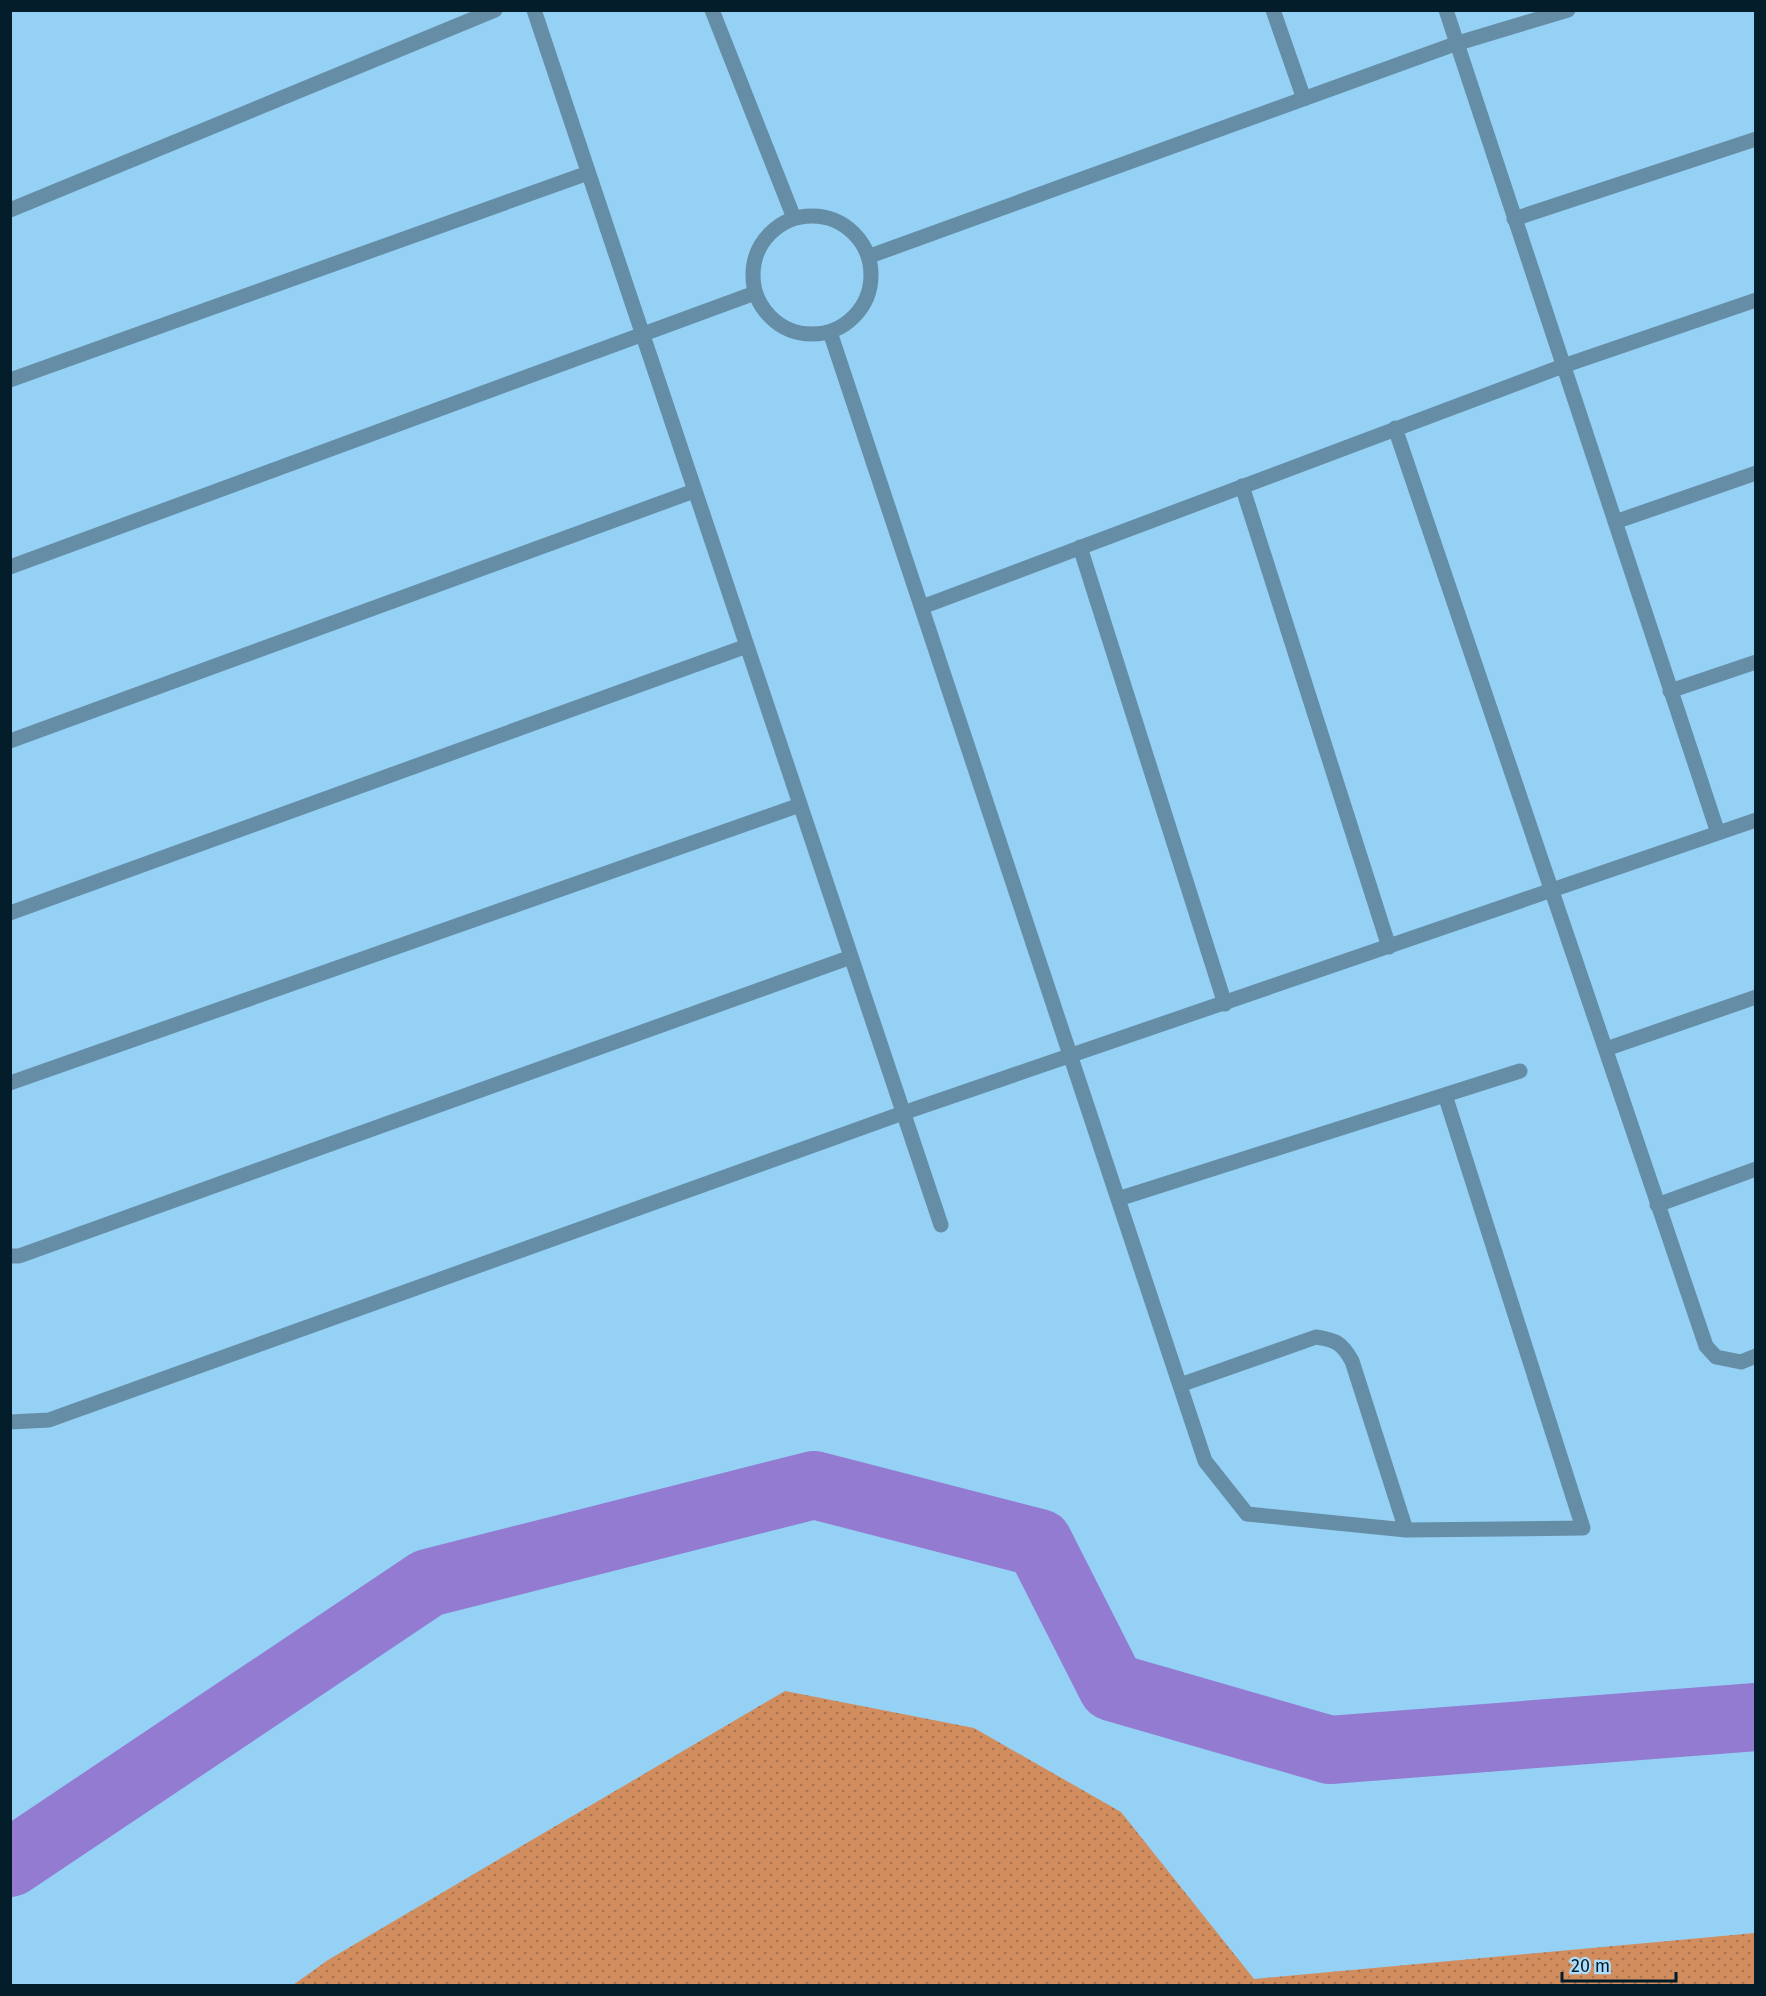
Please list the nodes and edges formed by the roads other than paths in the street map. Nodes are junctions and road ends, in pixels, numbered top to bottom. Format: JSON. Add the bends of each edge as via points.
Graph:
{"nodes":[{"id":1,"x":495,"y":10,"type":"edge"},
{"id":2,"x":534,"y":10,"type":"edge"},
{"id":3,"x":712,"y":10,"type":"edge"},
{"id":4,"x":1273,"y":10,"type":"edge"},
{"id":5,"x":1446,"y":10,"type":"edge"},
{"id":6,"x":1568,"y":10,"type":"edge"},
{"id":7,"x":1455,"y":44,"type":"junction"},
{"id":8,"x":1304,"y":99,"type":"junction"},
{"id":9,"x":1755,"y":139,"type":"edge"},
{"id":10,"x":588,"y":173,"type":"junction"},
{"id":11,"x":10,"y":210,"type":"edge"},
{"id":12,"x":794,"y":218,"type":"junction"},
{"id":13,"x":1514,"y":219,"type":"junction"},
{"id":14,"x":870,"y":256,"type":"junction"},
{"id":15,"x":755,"y":293,"type":"junction"},
{"id":16,"x":1755,"y":300,"type":"edge"},
{"id":17,"x":830,"y":332,"type":"junction"},
{"id":18,"x":642,"y":334,"type":"junction"},
{"id":19,"x":1563,"y":366,"type":"junction"},
{"id":20,"x":10,"y":380,"type":"edge"},
{"id":21,"x":1395,"y":428,"type":"junction"},
{"id":22,"x":1755,"y":473,"type":"edge"},
{"id":23,"x":1242,"y":486,"type":"junction"},
{"id":24,"x":694,"y":490,"type":"junction"},
{"id":25,"x":1615,"y":522,"type":"junction"},
{"id":26,"x":1080,"y":547,"type":"junction"},
{"id":27,"x":10,"y":567,"type":"edge"},
{"id":28,"x":922,"y":607,"type":"junction"},
{"id":29,"x":747,"y":646,"type":"junction"},
{"id":30,"x":1755,"y":662,"type":"edge"},
{"id":31,"x":1670,"y":691,"type":"junction"},
{"id":32,"x":10,"y":741,"type":"edge"},
{"id":33,"x":800,"y":805,"type":"junction"},
{"id":34,"x":1755,"y":820,"type":"edge"},
{"id":35,"x":1718,"y":833,"type":"junction"},
{"id":36,"x":1553,"y":890,"type":"junction"},
{"id":37,"x":10,"y":913,"type":"edge"},
{"id":38,"x":1389,"y":947,"type":"junction"},
{"id":39,"x":851,"y":957,"type":"junction"},
{"id":40,"x":1755,"y":997,"type":"edge"},
{"id":41,"x":1225,"y":1004,"type":"junction"},
{"id":42,"x":1605,"y":1049,"type":"junction"},
{"id":43,"x":1070,"y":1057,"type":"junction"},
{"id":44,"x":1520,"y":1071,"type":"dead end"},
{"id":45,"x":10,"y":1083,"type":"edge"},
{"id":46,"x":1445,"y":1095,"type":"junction"},
{"id":47,"x":903,"y":1113,"type":"junction"},
{"id":48,"x":1755,"y":1169,"type":"edge"},
{"id":49,"x":1118,"y":1199,"type":"junction"},
{"id":50,"x":1657,"y":1204,"type":"junction"},
{"id":51,"x":941,"y":1225,"type":"dead end"},
{"id":52,"x":10,"y":1257,"type":"edge"},
{"id":53,"x":1755,"y":1356,"type":"edge"},
{"id":54,"x":1180,"y":1385,"type":"junction"},
{"id":55,"x":10,"y":1422,"type":"edge"},
{"id":56,"x":1406,"y":1530,"type":"junction"}],
"edges":[{"from":1,"to":11,"type":"street"},
{"from":2,"to":10,"type":"street"},
{"from":3,"to":12,"type":"street"},
{"from":4,"to":8,"type":"street"},
{"from":5,"to":7,"type":"street"},
{"from":6,"to":7,"type":"street"},
{"from":7,"to":8,"type":"street"},
{"from":7,"to":13,"type":"street"},
{"from":8,"to":14,"type":"street"},
{"from":9,"to":13,"type":"street"},
{"from":10,"to":18,"type":"street"},
{"from":10,"to":20,"type":"street"},
{"from":12,"to":14,"type":"street","via":[[817,215],[840,222],[858,236]]},
{"from":12,"to":15,"type":"street","via":[[773,229],[759,248],[752,270]]},
{"from":13,"to":19,"type":"street"},
{"from":14,"to":17,"type":"street","via":[[872,279],[866,302],[851,320]]},
{"from":15,"to":17,"type":"street","via":[[766,314],[784,328],[807,334]]},
{"from":15,"to":18,"type":"street"},
{"from":16,"to":19,"type":"street"},
{"from":17,"to":28,"type":"street"},
{"from":18,"to":24,"type":"street"},
{"from":18,"to":27,"type":"street"},
{"from":19,"to":21,"type":"street"},
{"from":19,"to":25,"type":"street"},
{"from":21,"to":23,"type":"street"},
{"from":21,"to":36,"type":"street"},
{"from":22,"to":25,"type":"street"},
{"from":23,"to":26,"type":"street"},
{"from":23,"to":38,"type":"street"},
{"from":24,"to":29,"type":"street"},
{"from":24,"to":32,"type":"street"},
{"from":25,"to":31,"type":"street"},
{"from":26,"to":28,"type":"street"},
{"from":26,"to":41,"type":"street"},
{"from":28,"to":43,"type":"street"},
{"from":29,"to":33,"type":"street"},
{"from":29,"to":37,"type":"street"},
{"from":30,"to":31,"type":"street"},
{"from":31,"to":35,"type":"street"},
{"from":33,"to":39,"type":"street"},
{"from":33,"to":45,"type":"street"},
{"from":34,"to":35,"type":"street"},
{"from":35,"to":36,"type":"street"},
{"from":36,"to":38,"type":"street"},
{"from":36,"to":42,"type":"street"},
{"from":38,"to":41,"type":"street"},
{"from":39,"to":47,"type":"street"},
{"from":39,"to":52,"type":"street"},
{"from":40,"to":42,"type":"street"},
{"from":41,"to":43,"type":"street"},
{"from":42,"to":50,"type":"street"},
{"from":43,"to":47,"type":"street"},
{"from":43,"to":49,"type":"street"},
{"from":44,"to":46,"type":"street"},
{"from":46,"to":49,"type":"street"},
{"from":46,"to":56,"type":"street","via":[[1583,1528]]},
{"from":47,"to":51,"type":"street"},
{"from":47,"to":55,"type":"street","via":[[49,1420]]},
{"from":48,"to":50,"type":"street"},
{"from":49,"to":54,"type":"street"},
{"from":50,"to":53,"type":"street","via":[[1706,1346],[1716,1357],[1741,1362]]},
{"from":54,"to":56,"type":"street","via":[[1205,1461],[1247,1514]]},
{"from":54,"to":56,"type":"street","via":[[1316,1337],[1333,1340],[1352,1361]]}]}
